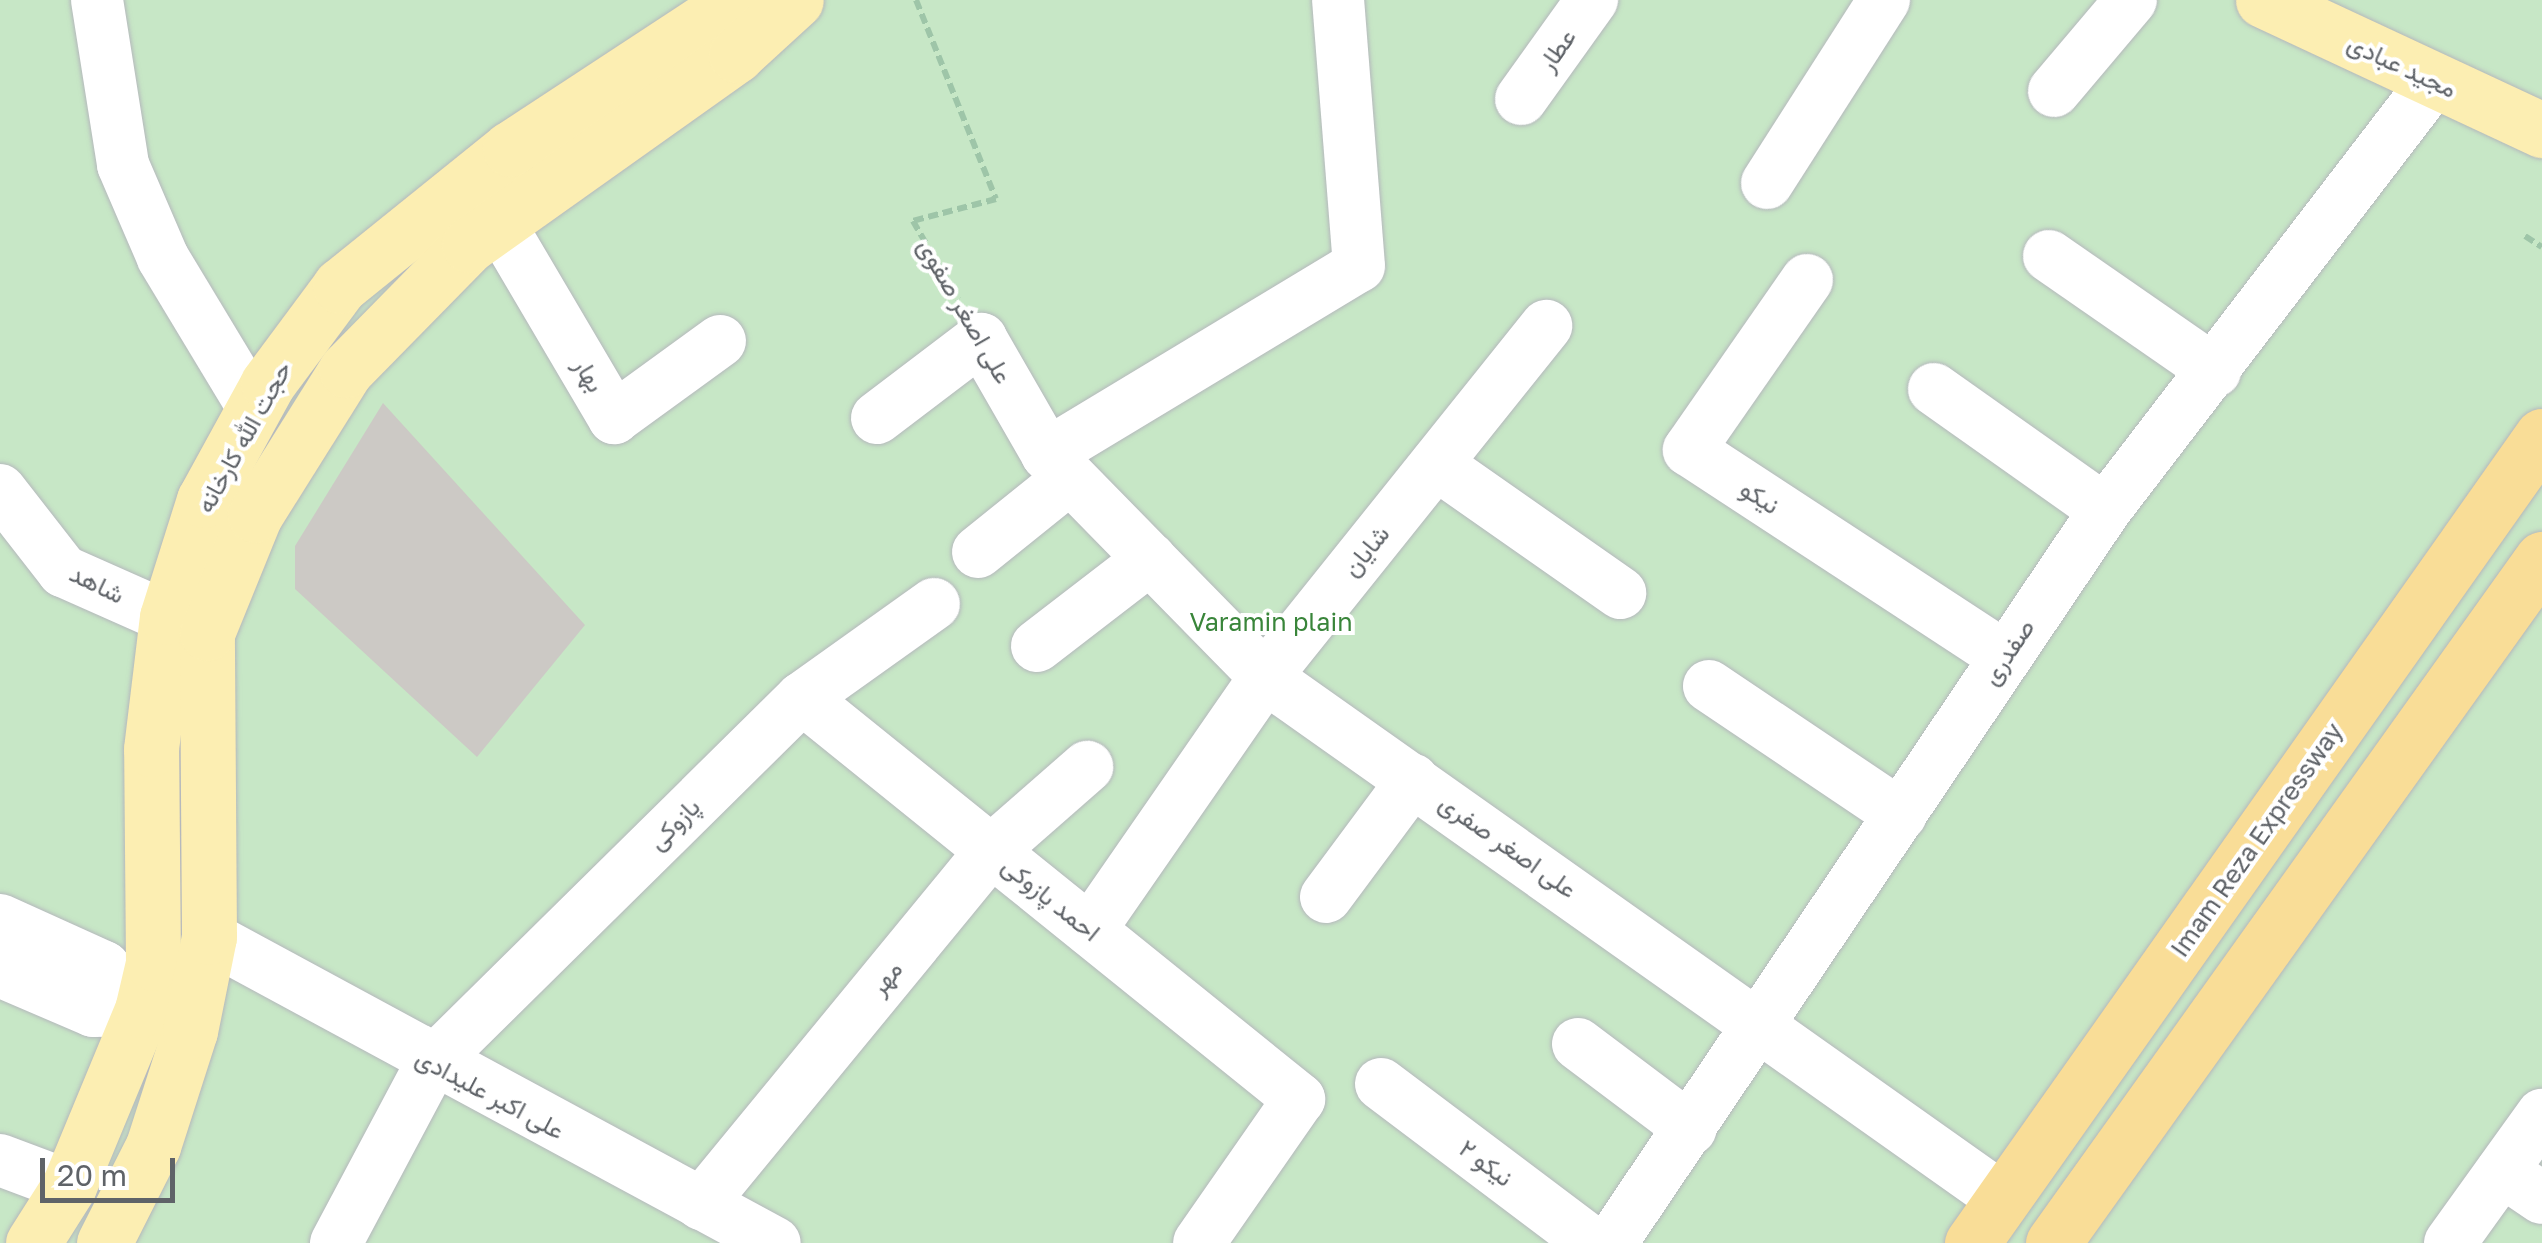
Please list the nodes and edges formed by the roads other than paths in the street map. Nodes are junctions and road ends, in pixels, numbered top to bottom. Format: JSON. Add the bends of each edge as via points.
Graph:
{"nodes":[{"id":1,"x":96,"y":0,"type":"edge"},
{"id":2,"x":736,"y":0,"type":"edge"},
{"id":3,"x":796,"y":0,"type":"edge"},
{"id":4,"x":1338,"y":0,"type":"edge"},
{"id":5,"x":1592,"y":0,"type":"edge"},
{"id":6,"x":1884,"y":0,"type":"edge"},
{"id":7,"x":2131,"y":0,"type":"edge"},
{"id":8,"x":2263,"y":0,"type":"edge"},
{"id":9,"x":2434,"y":81,"type":"junction"},
{"id":10,"x":2054,"y":91,"type":"dead end"},
{"id":11,"x":1521,"y":99,"type":"dead end"},
{"id":12,"x":2542,"y":130,"type":"edge"},
{"id":13,"x":1767,"y":183,"type":"dead end"},
{"id":14,"x":498,"y":221,"type":"junction"},
{"id":15,"x":2048,"y":256,"type":"dead end"},
{"id":16,"x":1807,"y":280,"type":"dead end"},
{"id":17,"x":1546,"y":326,"type":"dead end"},
{"id":18,"x":720,"y":341,"type":"dead end"},
{"id":19,"x":2215,"y":370,"type":"junction"},
{"id":20,"x":1934,"y":389,"type":"dead end"},
{"id":21,"x":254,"y":408,"type":"junction"},
{"id":22,"x":877,"y":418,"type":"dead end"},
{"id":23,"x":2542,"y":436,"type":"edge"},
{"id":24,"x":1436,"y":464,"type":"junction"},
{"id":25,"x":1058,"y":466,"type":"junction"},
{"id":26,"x":0,"y":490,"type":"edge"},
{"id":27,"x":2105,"y":510,"type":"junction"},
{"id":28,"x":978,"y":552,"type":"dead end"},
{"id":29,"x":1150,"y":559,"type":"junction"},
{"id":30,"x":2542,"y":559,"type":"edge"},
{"id":31,"x":1620,"y":593,"type":"dead end"},
{"id":32,"x":934,"y":604,"type":"dead end"},
{"id":33,"x":168,"y":617,"type":"junction"},
{"id":34,"x":1036,"y":646,"type":"dead end"},
{"id":35,"x":2005,"y":657,"type":"junction"},
{"id":36,"x":1266,"y":677,"type":"junction"},
{"id":37,"x":1709,"y":686,"type":"dead end"},
{"id":38,"x":802,"y":698,"type":"junction"},
{"id":39,"x":1087,"y":767,"type":"dead end"},
{"id":40,"x":1412,"y":780,"type":"junction"},
{"id":41,"x":1901,"y":815,"type":"junction"},
{"id":42,"x":991,"y":851,"type":"junction"},
{"id":43,"x":1326,"y":896,"type":"dead end"},
{"id":44,"x":0,"y":920,"type":"edge"},
{"id":45,"x":1090,"y":930,"type":"junction"},
{"id":46,"x":208,"y":937,"type":"junction"},
{"id":47,"x":0,"y":971,"type":"edge"},
{"id":48,"x":166,"y":1021,"type":"junction"},
{"id":49,"x":1763,"y":1025,"type":"junction"},
{"id":50,"x":1578,"y":1044,"type":"dead end"},
{"id":51,"x":431,"y":1064,"type":"junction"},
{"id":52,"x":1381,"y":1084,"type":"dead end"},
{"id":53,"x":2542,"y":1115,"type":"edge"},
{"id":54,"x":1691,"y":1129,"type":"junction"},
{"id":55,"x":0,"y":1160,"type":"edge"},
{"id":56,"x":2522,"y":1185,"type":"edge"},
{"id":57,"x":69,"y":1186,"type":"junction"},
{"id":58,"x":2003,"y":1199,"type":"junction"},
{"id":59,"x":701,"y":1204,"type":"junction"},
{"id":60,"x":33,"y":1243,"type":"edge"},
{"id":61,"x":104,"y":1243,"type":"edge"},
{"id":62,"x":336,"y":1243,"type":"edge"},
{"id":63,"x":775,"y":1243,"type":"edge"},
{"id":64,"x":1199,"y":1243,"type":"edge"},
{"id":65,"x":1592,"y":1243,"type":"edge"},
{"id":66,"x":1611,"y":1243,"type":"edge"},
{"id":67,"x":1972,"y":1243,"type":"edge"},
{"id":68,"x":2053,"y":1243,"type":"edge"},
{"id":69,"x":2450,"y":1243,"type":"edge"}],
"edges":[{"from":1,"to":21,"type":"street","via":[[123,165],[162,258]]},
{"from":2,"to":21,"type":"main road","name":"حجت الله کارخانه","via":[[510,149],[340,286]]},
{"from":3,"to":14,"type":"main road","name":"حجت الله کارخانه","via":[[736,55]]},
{"from":4,"to":25,"type":"street","via":[[1359,266]]},
{"from":5,"to":11,"type":"street","name":"عطار"},
{"from":6,"to":13,"type":"street"},
{"from":7,"to":10,"type":"street"},
{"from":8,"to":9,"type":"main road","name":"مجید عبادی"},
{"from":9,"to":12,"type":"main road","name":"مجید عبادی"},
{"from":9,"to":19,"type":"street","name":"صفدری"},
{"from":14,"to":18,"type":"street","name":"بهار","via":[[614,418]]},
{"from":14,"to":46,"type":"main road","name":"حجت الله کارخانه","via":[[346,370],[255,515],[214,616],[202,698]]},
{"from":15,"to":19,"type":"street"},
{"from":16,"to":35,"type":"street","name":"نیکو","via":[[1689,450]]},
{"from":17,"to":24,"type":"street","name":"شایان"},
{"from":19,"to":27,"type":"street","name":"صفدری"},
{"from":20,"to":27,"type":"street"},
{"from":21,"to":33,"type":"main road","name":"حجت الله کارخانه","via":[[204,500]]},
{"from":22,"to":25,"type":"street","name":"علی اصغر صفوی","via":[[981,340]]},
{"from":23,"to":58,"type":"highway","name":"Imam Reza Expressway"},
{"from":24,"to":31,"type":"street"},
{"from":24,"to":36,"type":"street","name":"شایان"},
{"from":25,"to":28,"type":"street"},
{"from":25,"to":29,"type":"street","name":"علی اصغر صفری"},
{"from":26,"to":33,"type":"street","name":"شاهد","via":[[63,571]]},
{"from":27,"to":35,"type":"street","name":"صفدری"},
{"from":29,"to":34,"type":"street"},
{"from":29,"to":36,"type":"street","name":"علی اصغر صفری"},
{"from":30,"to":68,"type":"highway"},
{"from":32,"to":38,"type":"street","name":"پازوکی"},
{"from":33,"to":48,"type":"main road","name":"حجت الله کارخانه","via":[[151,749],[153,963]]},
{"from":35,"to":41,"type":"street","name":"صفدری"},
{"from":36,"to":40,"type":"street","name":"علی اصغر صفری"},
{"from":36,"to":45,"type":"street","name":"شایان"},
{"from":37,"to":41,"type":"street"},
{"from":38,"to":42,"type":"street","name":"احمد پازوکی"},
{"from":38,"to":51,"type":"street","name":"پازوکی"},
{"from":39,"to":42,"type":"street","name":"مهر"},
{"from":40,"to":43,"type":"street"},
{"from":40,"to":49,"type":"street","name":"علی اصغر صفری"},
{"from":41,"to":49,"type":"street","name":"صفدری"},
{"from":42,"to":45,"type":"street","name":"احمد پازوکی"},
{"from":42,"to":59,"type":"street","name":"مهر"},
{"from":44,"to":48,"type":"street","via":[[104,967]]},
{"from":45,"to":64,"type":"street","name":"احمد پازوکی","via":[[1300,1099]]},
{"from":46,"to":48,"type":"main road","name":"حجت الله کارخانه"},
{"from":46,"to":51,"type":"street","name":"علی اکبر علیدادی"},
{"from":47,"to":48,"type":"street","via":[[92,1011]]},
{"from":48,"to":57,"type":"main road","name":"حجت الله کارخانه"},
{"from":48,"to":61,"type":"main road","name":"حجت الله کارخانه","via":[[153,1146]]},
{"from":49,"to":54,"type":"street","name":"صفدری"},
{"from":49,"to":58,"type":"street","name":"علی اصغر صفری"},
{"from":50,"to":54,"type":"street"},
{"from":51,"to":59,"type":"street","name":"علی اکبر علیدادی"},
{"from":51,"to":62,"type":"street","name":"پازوکی"},
{"from":52,"to":65,"type":"street","name":"نیکو ۲"},
{"from":53,"to":56,"type":"street"},
{"from":54,"to":66,"type":"street","name":"صفدری"},
{"from":55,"to":57,"type":"street"},
{"from":56,"to":69,"type":"street"},
{"from":57,"to":60,"type":"main road","name":"حجت الله کارخانه"},
{"from":58,"to":67,"type":"highway","name":"Imam Reza Expressway"},
{"from":59,"to":63,"type":"street","name":"علی اکبر علیدادی"}]}
